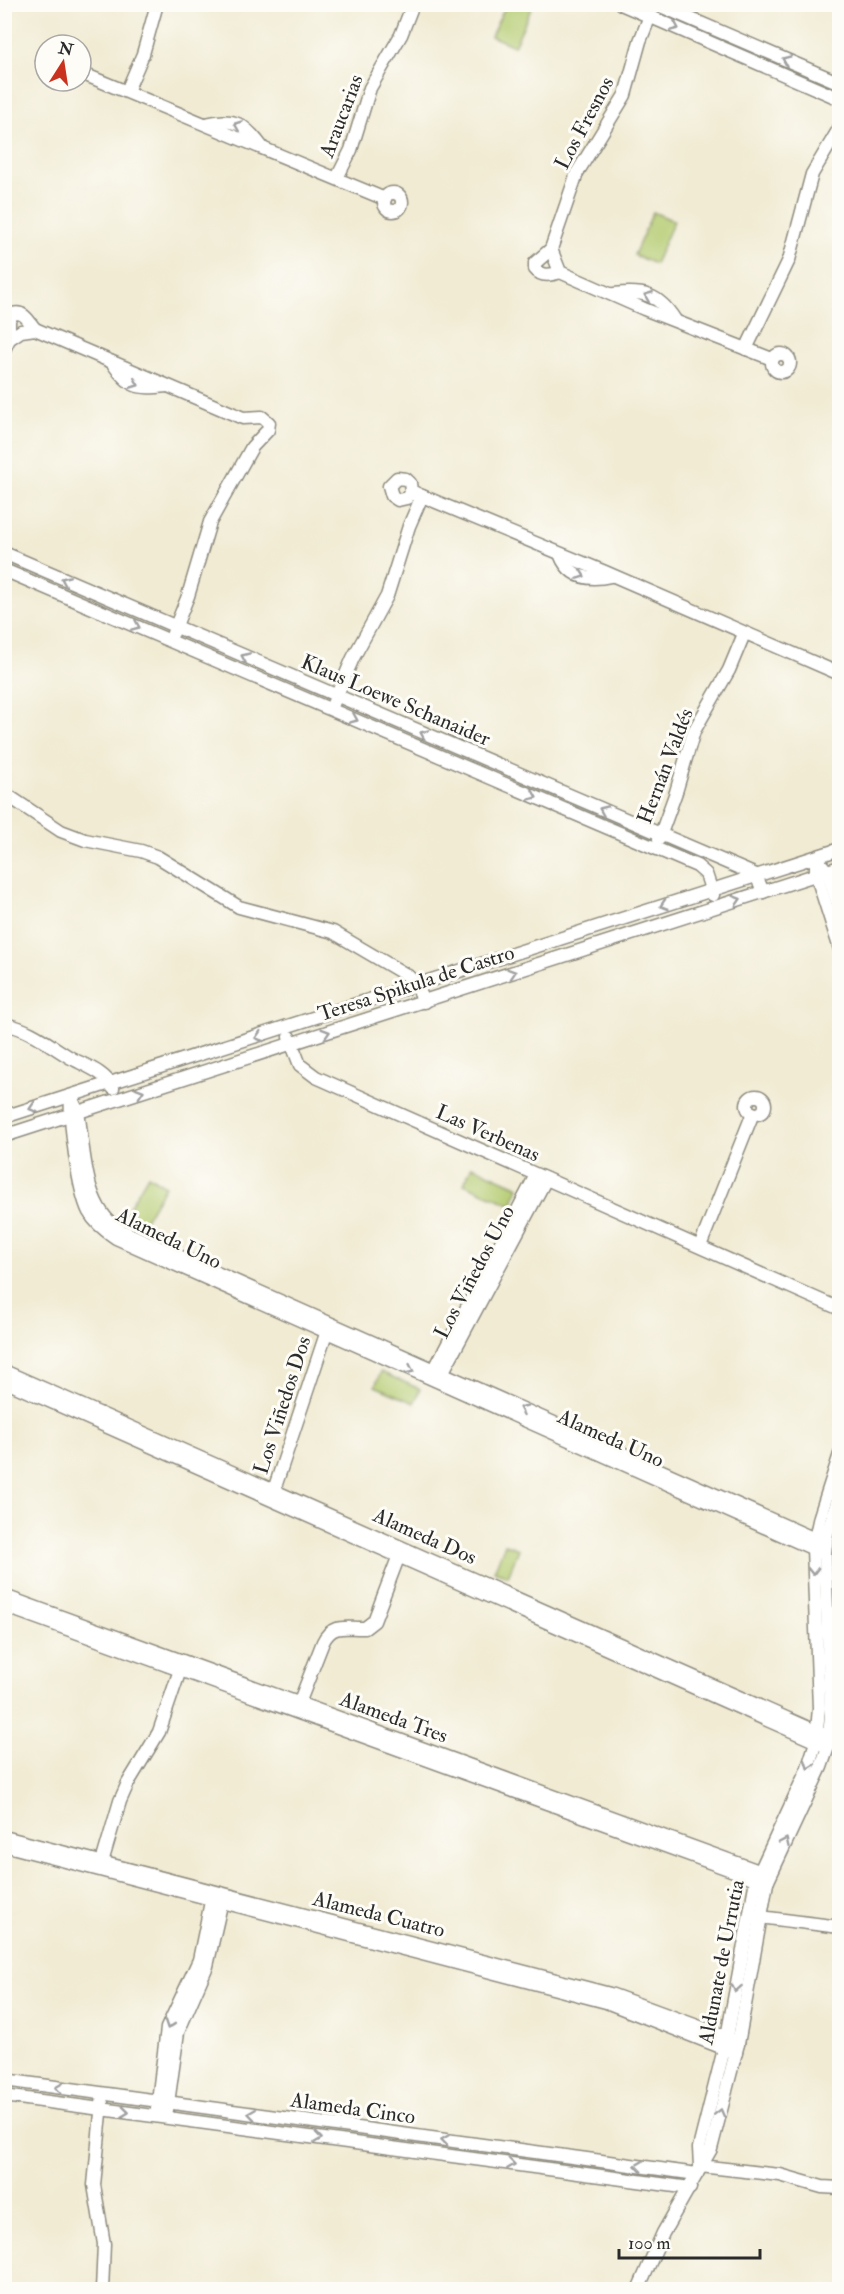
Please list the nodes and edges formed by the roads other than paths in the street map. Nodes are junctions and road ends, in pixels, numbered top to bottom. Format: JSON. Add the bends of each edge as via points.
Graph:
{"nodes":[{"id":1,"x":157,"y":4,"type":"edge"},
{"id":2,"x":621,"y":4,"type":"edge"},
{"id":3,"x":656,"y":4,"type":"edge"},
{"id":4,"x":408,"y":6,"type":"edge"},
{"id":5,"x":650,"y":16,"type":"junction"},
{"id":6,"x":93,"y":78,"type":"edge"},
{"id":7,"x":840,"y":83,"type":"edge"},
{"id":8,"x":127,"y":91,"type":"junction"},
{"id":9,"x":840,"y":99,"type":"edge"},
{"id":10,"x":840,"y":127,"type":"edge"},
{"id":11,"x":337,"y":178,"type":"junction"},
{"id":12,"x":385,"y":199,"type":"dead end"},
{"id":13,"x":551,"y":249,"type":"junction"},
{"id":14,"x":560,"y":272,"type":"junction"},
{"id":15,"x":35,"y":329,"type":"junction"},
{"id":16,"x":7,"y":345,"type":"edge"},
{"id":17,"x":746,"y":349,"type":"junction"},
{"id":18,"x":772,"y":359,"type":"dead end"},
{"id":19,"x":243,"y":418,"type":"junction"},
{"id":20,"x":252,"y":447,"type":"junction"},
{"id":21,"x":4,"y":554,"type":"edge"},
{"id":22,"x":4,"y":570,"type":"edge"},
{"id":23,"x":176,"y":627,"type":"junction"},
{"id":24,"x":744,"y":634,"type":"junction"},
{"id":25,"x":170,"y":640,"type":"junction"},
{"id":26,"x":840,"y":674,"type":"edge"},
{"id":27,"x":336,"y":696,"type":"junction"},
{"id":28,"x":331,"y":709,"type":"junction"},
{"id":29,"x":4,"y":793,"type":"edge"},
{"id":30,"x":661,"y":834,"type":"junction"},
{"id":31,"x":654,"y":848,"type":"junction"},
{"id":32,"x":840,"y":849,"type":"edge"},
{"id":33,"x":816,"y":857,"type":"junction"},
{"id":34,"x":828,"y":871,"type":"edge"},
{"id":35,"x":756,"y":875,"type":"junction"},
{"id":36,"x":711,"y":890,"type":"junction"},
{"id":37,"x":763,"y":892,"type":"junction"},
{"id":38,"x":716,"y":906,"type":"junction"},
{"id":39,"x":840,"y":910,"type":"edge"},
{"id":40,"x":840,"y":949,"type":"edge"},
{"id":41,"x":417,"y":985,"type":"junction"},
{"id":42,"x":424,"y":1002,"type":"junction"},
{"id":43,"x":4,"y":1024,"type":"edge"},
{"id":44,"x":285,"y":1028,"type":"junction"},
{"id":45,"x":291,"y":1044,"type":"junction"},
{"id":46,"x":110,"y":1083,"type":"junction"},
{"id":47,"x":71,"y":1096,"type":"junction"},
{"id":48,"x":118,"y":1099,"type":"junction"},
{"id":49,"x":753,"y":1113,"type":"dead end"},
{"id":50,"x":74,"y":1114,"type":"junction"},
{"id":51,"x":4,"y":1117,"type":"edge"},
{"id":52,"x":4,"y":1136,"type":"edge"},
{"id":53,"x":541,"y":1177,"type":"junction"},
{"id":54,"x":700,"y":1246,"type":"junction"},
{"id":55,"x":840,"y":1309,"type":"edge"},
{"id":56,"x":328,"y":1327,"type":"junction"},
{"id":57,"x":4,"y":1371,"type":"edge"},
{"id":58,"x":436,"y":1376,"type":"junction"},
{"id":59,"x":4,"y":1381,"type":"edge"},
{"id":60,"x":840,"y":1454,"type":"edge"},
{"id":61,"x":840,"y":1493,"type":"edge"},
{"id":62,"x":272,"y":1495,"type":"junction"},
{"id":63,"x":819,"y":1546,"type":"junction"},
{"id":64,"x":400,"y":1552,"type":"junction"},
{"id":65,"x":4,"y":1596,"type":"edge"},
{"id":66,"x":4,"y":1606,"type":"edge"},
{"id":67,"x":182,"y":1666,"type":"junction"},
{"id":68,"x":828,"y":1670,"type":"edge"},
{"id":69,"x":297,"y":1707,"type":"junction"},
{"id":70,"x":822,"y":1740,"type":"junction"},
{"id":71,"x":4,"y":1836,"type":"edge"},
{"id":72,"x":4,"y":1845,"type":"edge"},
{"id":73,"x":101,"y":1866,"type":"junction"},
{"id":74,"x":763,"y":1877,"type":"junction"},
{"id":75,"x":218,"y":1897,"type":"junction"},
{"id":76,"x":754,"y":1917,"type":"junction"},
{"id":77,"x":840,"y":1927,"type":"edge"},
{"id":78,"x":731,"y":2045,"type":"junction"},
{"id":79,"x":4,"y":2080,"type":"edge"},
{"id":80,"x":103,"y":2094,"type":"junction"},
{"id":81,"x":4,"y":2096,"type":"edge"},
{"id":82,"x":163,"y":2101,"type":"junction"},
{"id":83,"x":101,"y":2109,"type":"junction"},
{"id":84,"x":161,"y":2116,"type":"junction"},
{"id":85,"x":698,"y":2170,"type":"junction"},
{"id":86,"x":690,"y":2188,"type":"junction"},
{"id":87,"x":840,"y":2188,"type":"edge"},
{"id":88,"x":102,"y":2289,"type":"edge"},
{"id":89,"x":638,"y":2289,"type":"edge"}],
"edges":[{"from":1,"to":8,"type":"street","via":[[143,54]]},
{"from":2,"to":5,"type":"street"},
{"from":7,"to":3,"type":"street","one_way":true},
{"from":4,"to":11,"type":"street","name":"Araucarias","via":[[401,35],[370,88],[351,150]]},
{"from":5,"to":9,"type":"street","one_way":true},
{"from":5,"to":13,"type":"street","name":"Los Fresnos","via":[[625,95],[577,173]]},
{"from":6,"to":8,"type":"street"},
{"from":8,"to":11,"type":"street","via":[[205,124],[239,124],[262,147]]},
{"from":10,"to":17,"type":"street","via":[[812,174],[789,260]]},
{"from":11,"to":12,"type":"street"},
{"from":13,"to":14,"type":"street"},
{"from":13,"to":14,"type":"street","name":"Los Fresnos","via":[[537,260],[536,269],[544,274]]},
{"from":14,"to":17,"type":"street","name":"Los Fresnos","via":[[613,294],[648,295],[663,304],[675,320]]},
{"from":15,"to":16,"type":"street","via":[[21,331]]},
{"from":15,"to":16,"type":"street","via":[[26,317],[16,313],[9,319]]},
{"from":15,"to":19,"type":"street","via":[[112,362],[136,386],[167,386]]},
{"from":17,"to":18,"type":"street","name":"Los Fresnos"},
{"from":19,"to":20,"type":"street","via":[[251,430]]},
{"from":19,"to":20,"type":"street","via":[[262,417],[269,423],[268,430]]},
{"from":20,"to":23,"type":"street","via":[[210,522]]},
{"from":23,"to":21,"type":"street","name":"Klaus Loewe Schanaider","one_way":true},
{"from":22,"to":25,"type":"street","name":"Klaus Loewe Schanaider","one_way":true},
{"from":23,"to":25,"type":"street"},
{"from":27,"to":23,"type":"street","name":"Klaus Loewe Schanaider","one_way":true},
{"from":24,"to":26,"type":"street"},
{"from":24,"to":27,"type":"street","via":[[611,576],[580,576],[567,567],[560,554],[417,493],[387,596]]},
{"from":24,"to":30,"type":"street","name":"Hernán Valdés","via":[[729,670],[694,731]]},
{"from":25,"to":28,"type":"street","name":"Klaus Loewe Schanaider"},
{"from":27,"to":28,"type":"street"},
{"from":30,"to":27,"type":"street","name":"Klaus Loewe Schanaider","one_way":true},
{"from":28,"to":31,"type":"street","name":"Klaus Loewe Schanaider","one_way":true},
{"from":29,"to":41,"type":"street","via":[[69,834],[166,861],[238,907],[339,935],[398,969]]},
{"from":30,"to":31,"type":"street","name":"Hernán Valdés"},
{"from":30,"to":35,"type":"street","name":"Klaus Loewe Schanaider"},
{"from":31,"to":36,"type":"street","name":"Klaus Loewe Schanaider","via":[[701,868]]},
{"from":32,"to":33,"type":"street","name":"Teresa Spikula de Castro"},
{"from":33,"to":34,"type":"street"},
{"from":33,"to":35,"type":"street","name":"Teresa Spikula de Castro"},
{"from":34,"to":37,"type":"street","name":"Teresa Spikula de Castro"},
{"from":34,"to":39,"type":"street"},
{"from":34,"to":40,"type":"street"},
{"from":35,"to":36,"type":"street","name":"Teresa Spikula de Castro"},
{"from":35,"to":37,"type":"street"},
{"from":36,"to":38,"type":"street","name":"Klaus Loewe Schanaider"},
{"from":36,"to":41,"type":"street","name":"Teresa Spikula de Castro","one_way":true},
{"from":38,"to":37,"type":"street","name":"Teresa Spikula de Castro","one_way":true},
{"from":42,"to":38,"type":"street","name":"Teresa Spikula de Castro","one_way":true},
{"from":41,"to":42,"type":"street"},
{"from":41,"to":44,"type":"street","name":"Teresa Spikula de Castro"},
{"from":45,"to":42,"type":"street","name":"Teresa Spikula de Castro","one_way":true},
{"from":43,"to":46,"type":"street","via":[[34,1034]]},
{"from":44,"to":45,"type":"street","name":"Las Verbenas"},
{"from":44,"to":46,"type":"street","name":"Teresa Spikula de Castro","one_way":true},
{"from":48,"to":45,"type":"street","name":"Teresa Spikula de Castro","one_way":true},
{"from":45,"to":53,"type":"street","name":"Las Verbenas","via":[[300,1065],[316,1077]]},
{"from":46,"to":47,"type":"street","name":"Teresa Spikula de Castro"},
{"from":46,"to":48,"type":"street"},
{"from":47,"to":50,"type":"street","name":"Alameda Uno"},
{"from":47,"to":51,"type":"street","name":"Teresa Spikula de Castro","one_way":true},
{"from":48,"to":50,"type":"street","name":"Teresa Spikula de Castro"},
{"from":49,"to":54,"type":"street"},
{"from":50,"to":52,"type":"street","name":"Teresa Spikula de Castro"},
{"from":50,"to":56,"type":"street","name":"Alameda Uno","via":[[84,1197],[102,1228],[123,1242]]},
{"from":53,"to":54,"type":"street","name":"Las Verbenas"},
{"from":53,"to":58,"type":"street","name":"Los Viñedos Uno"},
{"from":54,"to":55,"type":"street","name":"Las Verbenas"},
{"from":56,"to":58,"type":"street","name":"Alameda Uno"},
{"from":56,"to":62,"type":"street","name":"Los Viñedos Dos"},
{"from":57,"to":62,"type":"street","name":"Alameda Dos"},
{"from":58,"to":63,"type":"street","name":"Alameda Uno"},
{"from":59,"to":62,"type":"street","name":"Alameda Dos"},
{"from":60,"to":63,"type":"street","name":"Aldunate de Urrutia"},
{"from":61,"to":63,"type":"street","name":"Aldunate de Urrutia"},
{"from":62,"to":64,"type":"street","name":"Alameda Dos"},
{"from":63,"to":68,"type":"street","name":"Aldunate de Urrutia"},
{"from":64,"to":69,"type":"street","via":[[374,1621],[365,1628],[342,1627],[328,1633]]},
{"from":64,"to":70,"type":"street","name":"Alameda Dos"},
{"from":65,"to":67,"type":"street","name":"Alameda Tres"},
{"from":66,"to":67,"type":"street","name":"Alameda Tres"},
{"from":67,"to":69,"type":"street","name":"Alameda Tres"},
{"from":67,"to":73,"type":"street","via":[[159,1732],[120,1801]]},
{"from":68,"to":70,"type":"street","name":"Aldunate de Urrutia","via":[[819,1708]]},
{"from":69,"to":74,"type":"street","name":"Alameda Tres"},
{"from":70,"to":74,"type":"street","name":"Aldunate de Urrutia"},
{"from":71,"to":73,"type":"street","name":"Alameda Cuatro"},
{"from":72,"to":73,"type":"street","name":"Alameda Cuatro"},
{"from":73,"to":75,"type":"street","name":"Alameda Cuatro"},
{"from":74,"to":76,"type":"street","name":"Aldunate de Urrutia"},
{"from":75,"to":78,"type":"street","name":"Alameda Cuatro","via":[[610,1994]]},
{"from":75,"to":82,"type":"street","via":[[207,1966],[178,2032]]},
{"from":76,"to":77,"type":"street"},
{"from":76,"to":78,"type":"street","name":"Aldunate de Urrutia"},
{"from":78,"to":85,"type":"street","name":"Aldunate de Urrutia","via":[[699,2148]]},
{"from":80,"to":79,"type":"street","name":"Alameda Cinco","one_way":true},
{"from":80,"to":82,"type":"street","name":"Alameda Cinco"},
{"from":80,"to":83,"type":"street"},
{"from":81,"to":83,"type":"street","name":"Alameda Cinco"},
{"from":82,"to":84,"type":"street"},
{"from":85,"to":82,"type":"street","name":"Alameda Cinco","one_way":true},
{"from":83,"to":84,"type":"street","name":"Alameda Cinco","one_way":true},
{"from":83,"to":88,"type":"street","via":[[94,2185],[104,2244]]},
{"from":84,"to":86,"type":"street","name":"Alameda Cinco","one_way":true},
{"from":85,"to":86,"type":"street","name":"Aldunate de Urrutia"},
{"from":85,"to":87,"type":"street","name":"Alameda Cinco","via":[[780,2175]]},
{"from":86,"to":89,"type":"street","name":"Aldunate de Urrutia","via":[[657,2244]]}]}
